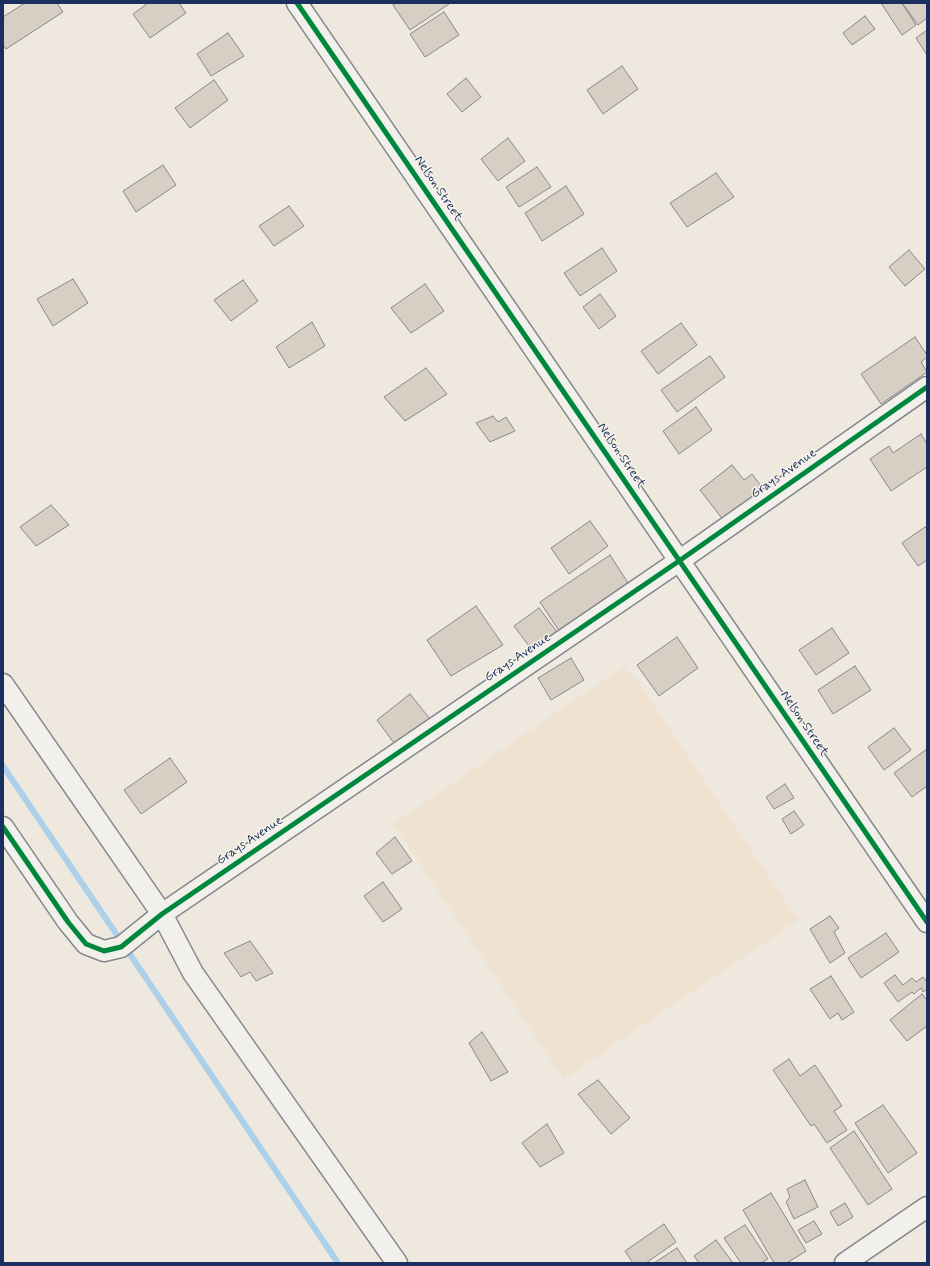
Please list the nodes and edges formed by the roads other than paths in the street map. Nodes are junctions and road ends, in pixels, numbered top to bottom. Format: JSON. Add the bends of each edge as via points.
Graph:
{"nodes":[{"id":1,"x":297,"y":3,"type":"edge"},
{"id":2,"x":927,"y":387,"type":"edge"},
{"id":3,"x":679,"y":561,"type":"junction"},
{"id":4,"x":3,"y":684,"type":"edge"},
{"id":5,"x":3,"y":827,"type":"edge"},
{"id":6,"x":162,"y":914,"type":"junction"},
{"id":7,"x":927,"y":922,"type":"edge"},
{"id":8,"x":927,"y":1207,"type":"edge"},
{"id":9,"x":397,"y":1263,"type":"edge"},
{"id":10,"x":845,"y":1263,"type":"edge"}],
"edges":[{"from":1,"to":3,"type":"street","name":"Nelson Street"},
{"from":2,"to":3,"type":"street","name":"Grays Avenue"},
{"from":3,"to":6,"type":"street","name":"Grays Avenue"},
{"from":3,"to":7,"type":"street","name":"Nelson Street"},
{"from":4,"to":6,"type":"street"},
{"from":5,"to":6,"type":"street","name":"Grays Avenue","via":[[86,944],[104,951],[121,947]]},
{"from":6,"to":9,"type":"street","via":[[193,973]]},
{"from":8,"to":10,"type":"street"}]}
